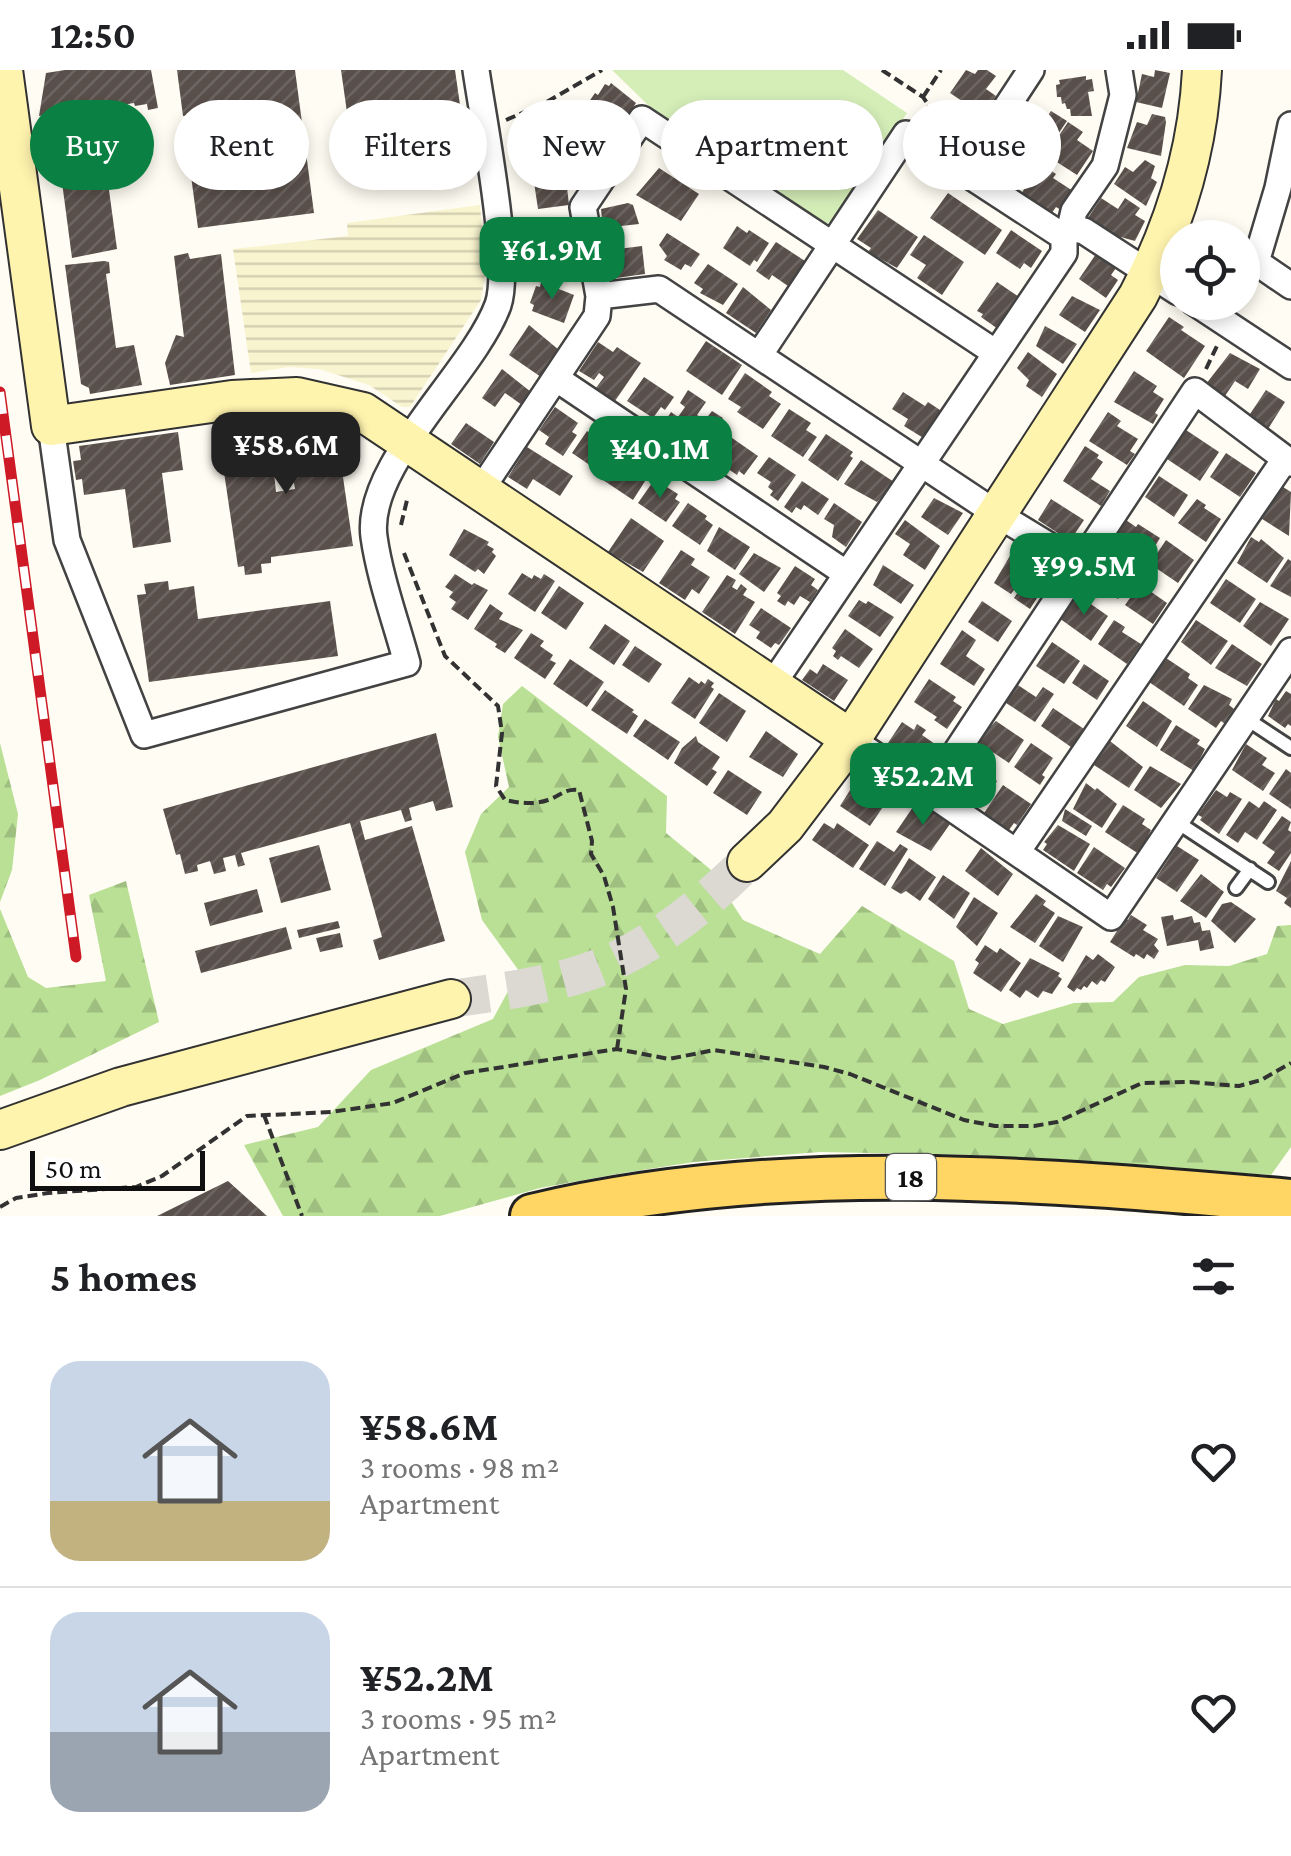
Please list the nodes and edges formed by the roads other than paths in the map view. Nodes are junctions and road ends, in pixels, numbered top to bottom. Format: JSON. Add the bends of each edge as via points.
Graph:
{"nodes":[{"id":1,"x":3,"y":70,"type":"edge"},
{"id":2,"x":476,"y":70,"type":"edge"},
{"id":3,"x":1031,"y":70,"type":"edge"},
{"id":4,"x":1120,"y":70,"type":"edge"},
{"id":5,"x":1202,"y":70,"type":"edge"},
{"id":6,"x":1011,"y":100,"type":"edge"},
{"id":7,"x":1291,"y":126,"type":"edge"},
{"id":8,"x":903,"y":139,"type":"edge"},
{"id":9,"x":995,"y":190,"type":"edge"},
{"id":10,"x":1174,"y":220,"type":"edge"},
{"id":11,"x":1067,"y":232,"type":"junction"},
{"id":12,"x":834,"y":243,"type":"junction"},
{"id":13,"x":1160,"y":280,"type":"edge"},
{"id":14,"x":1291,"y":286,"type":"edge"},
{"id":15,"x":1160,"y":287,"type":"edge"},
{"id":16,"x":599,"y":296,"type":"junction"},
{"id":17,"x":1221,"y":320,"type":"edge"},
{"id":18,"x":996,"y":353,"type":"junction"},
{"id":19,"x":760,"y":354,"type":"junction"},
{"id":20,"x":1291,"y":366,"type":"edge"},
{"id":21,"x":557,"y":379,"type":"junction"},
{"id":22,"x":51,"y":426,"type":"junction"},
{"id":23,"x":409,"y":443,"type":"junction"},
{"id":24,"x":1288,"y":461,"type":"edge"},
{"id":25,"x":923,"y":463,"type":"junction"},
{"id":26,"x":480,"y":491,"type":"junction"},
{"id":27,"x":996,"y":514,"type":"junction"},
{"id":28,"x":1079,"y":564,"type":"junction"},
{"id":29,"x":847,"y":574,"type":"junction"},
{"id":30,"x":1291,"y":651,"type":"edge"},
{"id":31,"x":772,"y":685,"type":"junction"},
{"id":32,"x":1247,"y":719,"type":"junction"},
{"id":33,"x":850,"y":740,"type":"junction"},
{"id":34,"x":1291,"y":748,"type":"edge"},
{"id":35,"x":929,"y":793,"type":"junction"},
{"id":36,"x":1177,"y":822,"type":"junction"},
{"id":37,"x":1017,"y":852,"type":"junction"},
{"id":38,"x":747,"y":862,"type":"tunnel mouth"},
{"id":39,"x":1250,"y":869,"type":"junction"},
{"id":40,"x":1268,"y":882,"type":"dead end"},
{"id":41,"x":1236,"y":888,"type":"dead end"},
{"id":42,"x":451,"y":999,"type":"tunnel mouth"},
{"id":43,"x":0,"y":1130,"type":"edge"},
{"id":44,"x":1291,"y":1201,"type":"edge"},
{"id":45,"x":532,"y":1216,"type":"edge"}],
"edges":[{"from":1,"to":22,"type":"street"},
{"from":2,"to":23,"type":"street","via":[[503,266],[498,303]]},
{"from":3,"to":6,"type":"street"},
{"from":4,"to":11,"type":"street","via":[[1123,95],[1105,166]]},
{"from":5,"to":10,"type":"street","via":[[1192,156]]},
{"from":7,"to":14,"type":"street","via":[[1256,262]]},
{"from":8,"to":12,"type":"street"},
{"from":9,"to":11,"type":"street"},
{"from":11,"to":13,"type":"street","via":[[1084,230]]},
{"from":11,"to":18,"type":"street","via":[[1064,253]]},
{"from":12,"to":16,"type":"street","via":[[642,118],[583,207]]},
{"from":12,"to":18,"type":"street"},
{"from":12,"to":19,"type":"street"},
{"from":15,"to":27,"type":"street","via":[[1112,339]]},
{"from":16,"to":19,"type":"street","via":[[659,288]]},
{"from":16,"to":21,"type":"street","via":[[597,316]]},
{"from":17,"to":20,"type":"street"},
{"from":18,"to":25,"type":"street"},
{"from":19,"to":25,"type":"street"},
{"from":21,"to":26,"type":"street"},
{"from":21,"to":29,"type":"street"},
{"from":22,"to":23,"type":"street","via":[[297,397],[363,412]]},
{"from":22,"to":23,"type":"street","via":[[67,540],[144,734],[407,662],[373,534],[377,499]]},
{"from":23,"to":26,"type":"street"},
{"from":24,"to":28,"type":"street","via":[[1194,391]]},
{"from":24,"to":37,"type":"street"},
{"from":25,"to":27,"type":"street"},
{"from":25,"to":29,"type":"street"},
{"from":26,"to":31,"type":"street"},
{"from":27,"to":28,"type":"street"},
{"from":27,"to":33,"type":"street"},
{"from":28,"to":35,"type":"street"},
{"from":29,"to":31,"type":"street"},
{"from":30,"to":32,"type":"street"},
{"from":31,"to":33,"type":"street"},
{"from":32,"to":34,"type":"lane"},
{"from":32,"to":36,"type":"street"},
{"from":33,"to":35,"type":"street"},
{"from":33,"to":38,"type":"street","via":[[784,826]]},
{"from":35,"to":37,"type":"street"},
{"from":36,"to":37,"type":"street","via":[[1112,917]]},
{"from":36,"to":39,"type":"lane"},
{"from":39,"to":40,"type":"lane"},
{"from":39,"to":41,"type":"lane"},
{"from":42,"to":43,"type":"street","via":[[121,1087]]},
{"from":44,"to":45,"type":"main road","number":"18","via":[[977,1178],[829,1178],[599,1201]]}]}
